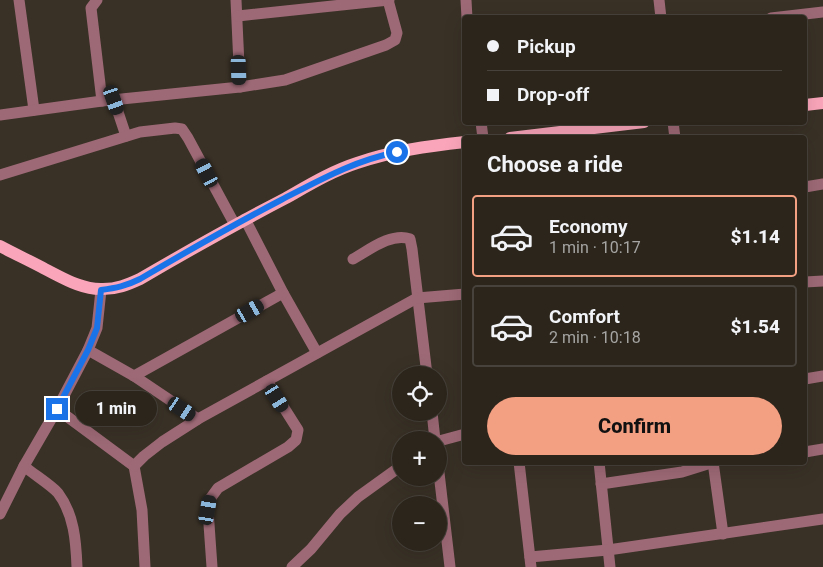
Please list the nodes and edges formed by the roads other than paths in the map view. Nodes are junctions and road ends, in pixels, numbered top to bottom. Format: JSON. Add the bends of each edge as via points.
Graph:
{"nodes":[{"id":1,"x":19,"y":0,"type":"edge"},
{"id":2,"x":97,"y":0,"type":"edge"},
{"id":3,"x":236,"y":0,"type":"edge"},
{"id":4,"x":389,"y":0,"type":"edge"},
{"id":5,"x":466,"y":0,"type":"edge"},
{"id":6,"x":659,"y":0,"type":"edge"},
{"id":7,"x":823,"y":12,"type":"edge"},
{"id":8,"x":467,"y":15,"type":"edge"},
{"id":9,"x":661,"y":15,"type":"edge"},
{"id":10,"x":797,"y":15,"type":"edge"},
{"id":11,"x":238,"y":16,"type":"junction"},
{"id":12,"x":240,"y":87,"type":"junction"},
{"id":13,"x":114,"y":100,"type":"junction"},
{"id":14,"x":102,"y":101,"type":"junction"},
{"id":15,"x":823,"y":102,"type":"edge"},
{"id":16,"x":807,"y":104,"type":"edge"},
{"id":17,"x":34,"y":110,"type":"junction"},
{"id":18,"x":0,"y":115,"type":"edge"},
{"id":19,"x":625,"y":125,"type":"edge"},
{"id":20,"x":562,"y":135,"type":"edge"},
{"id":21,"x":126,"y":136,"type":"junction"},
{"id":22,"x":462,"y":142,"type":"edge"},
{"id":23,"x":0,"y":174,"type":"edge"},
{"id":24,"x":823,"y":184,"type":"edge"},
{"id":25,"x":807,"y":187,"type":"edge"},
{"id":26,"x":240,"y":222,"type":"junction"},
{"id":27,"x":0,"y":246,"type":"edge"},
{"id":28,"x":353,"y":259,"type":"dead end"},
{"id":29,"x":807,"y":282,"type":"edge"},
{"id":30,"x":823,"y":282,"type":"edge"},
{"id":31,"x":101,"y":290,"type":"junction"},
{"id":32,"x":282,"y":293,"type":"junction"},
{"id":33,"x":462,"y":294,"type":"edge"},
{"id":34,"x":417,"y":298,"type":"junction"},
{"id":35,"x":88,"y":350,"type":"junction"},
{"id":36,"x":317,"y":353,"type":"junction"},
{"id":37,"x":426,"y":366,"type":"edge"},
{"id":38,"x":134,"y":376,"type":"junction"},
{"id":39,"x":823,"y":376,"type":"edge"},
{"id":40,"x":807,"y":379,"type":"edge"},
{"id":41,"x":267,"y":381,"type":"junction"},
{"id":42,"x":57,"y":409,"type":"junction"},
{"id":43,"x":198,"y":419,"type":"junction"},
{"id":44,"x":462,"y":435,"type":"edge"},
{"id":45,"x":447,"y":439,"type":"edge"},
{"id":46,"x":823,"y":449,"type":"edge"},
{"id":47,"x":807,"y":452,"type":"edge"},
{"id":48,"x":519,"y":465,"type":"edge"},
{"id":49,"x":599,"y":465,"type":"edge"},
{"id":50,"x":706,"y":465,"type":"edge"},
{"id":51,"x":713,"y":465,"type":"edge"},
{"id":52,"x":24,"y":466,"type":"junction"},
{"id":53,"x":134,"y":466,"type":"junction"},
{"id":54,"x":392,"y":472,"type":"edge"},
{"id":55,"x":601,"y":484,"type":"junction"},
{"id":56,"x":441,"y":486,"type":"edge"},
{"id":57,"x":0,"y":514,"type":"edge"},
{"id":58,"x":823,"y":519,"type":"edge"},
{"id":59,"x":723,"y":534,"type":"junction"},
{"id":60,"x":608,"y":550,"type":"junction"},
{"id":61,"x":530,"y":562,"type":"edge"},
{"id":62,"x":77,"y":567,"type":"edge"},
{"id":63,"x":145,"y":567,"type":"edge"},
{"id":64,"x":212,"y":567,"type":"edge"},
{"id":65,"x":292,"y":567,"type":"edge"},
{"id":66,"x":450,"y":567,"type":"edge"},
{"id":67,"x":610,"y":567,"type":"edge"}],
"edges":[{"from":1,"to":17,"type":"street"},
{"from":2,"to":14,"type":"street","via":[[92,8]]},
{"from":3,"to":11,"type":"street"},
{"from":4,"to":11,"type":"street"},
{"from":4,"to":12,"type":"street","via":[[397,33],[395,40],[285,80]]},
{"from":5,"to":8,"type":"street"},
{"from":6,"to":9,"type":"street"},
{"from":7,"to":10,"type":"street"},
{"from":11,"to":12,"type":"street"},
{"from":12,"to":13,"type":"street"},
{"from":13,"to":14,"type":"street"},
{"from":13,"to":21,"type":"street"},
{"from":14,"to":17,"type":"street"},
{"from":15,"to":16,"type":"main road"},
{"from":17,"to":18,"type":"street"},
{"from":19,"to":20,"type":"main road"},
{"from":21,"to":23,"type":"street"},
{"from":21,"to":26,"type":"street","via":[[160,128],[182,129]]},
{"from":22,"to":26,"type":"main road","via":[[413,148],[356,163]]},
{"from":24,"to":25,"type":"street"},
{"from":26,"to":31,"type":"main road","via":[[128,285]]},
{"from":26,"to":32,"type":"street"},
{"from":27,"to":31,"type":"main road","via":[[69,281]]},
{"from":28,"to":34,"type":"street","via":[[395,238],[410,239]]},
{"from":29,"to":30,"type":"street"},
{"from":31,"to":35,"type":"street","via":[[97,328]]},
{"from":32,"to":36,"type":"street"},
{"from":32,"to":38,"type":"street"},
{"from":33,"to":34,"type":"street"},
{"from":34,"to":36,"type":"street"},
{"from":34,"to":37,"type":"street"},
{"from":35,"to":38,"type":"street"},
{"from":35,"to":42,"type":"street"},
{"from":36,"to":41,"type":"street"},
{"from":38,"to":43,"type":"street"},
{"from":39,"to":40,"type":"street"},
{"from":41,"to":43,"type":"street"},
{"from":41,"to":64,"type":"street","via":[[298,430],[296,440],[218,488],[210,499]]},
{"from":42,"to":52,"type":"street"},
{"from":42,"to":53,"type":"street"},
{"from":43,"to":53,"type":"street","via":[[162,442]]},
{"from":44,"to":45,"type":"street"},
{"from":46,"to":47,"type":"street"},
{"from":48,"to":61,"type":"street"},
{"from":49,"to":55,"type":"street"},
{"from":50,"to":55,"type":"street","via":[[682,472]]},
{"from":51,"to":59,"type":"street"},
{"from":52,"to":57,"type":"street"},
{"from":52,"to":62,"type":"street","via":[[57,492],[70,514]]},
{"from":53,"to":63,"type":"street","via":[[142,510]]},
{"from":54,"to":65,"type":"street","via":[[340,514]]},
{"from":55,"to":60,"type":"street"},
{"from":56,"to":66,"type":"street"},
{"from":58,"to":59,"type":"street"},
{"from":59,"to":60,"type":"street"},
{"from":60,"to":61,"type":"street"},
{"from":60,"to":67,"type":"street"}]}
